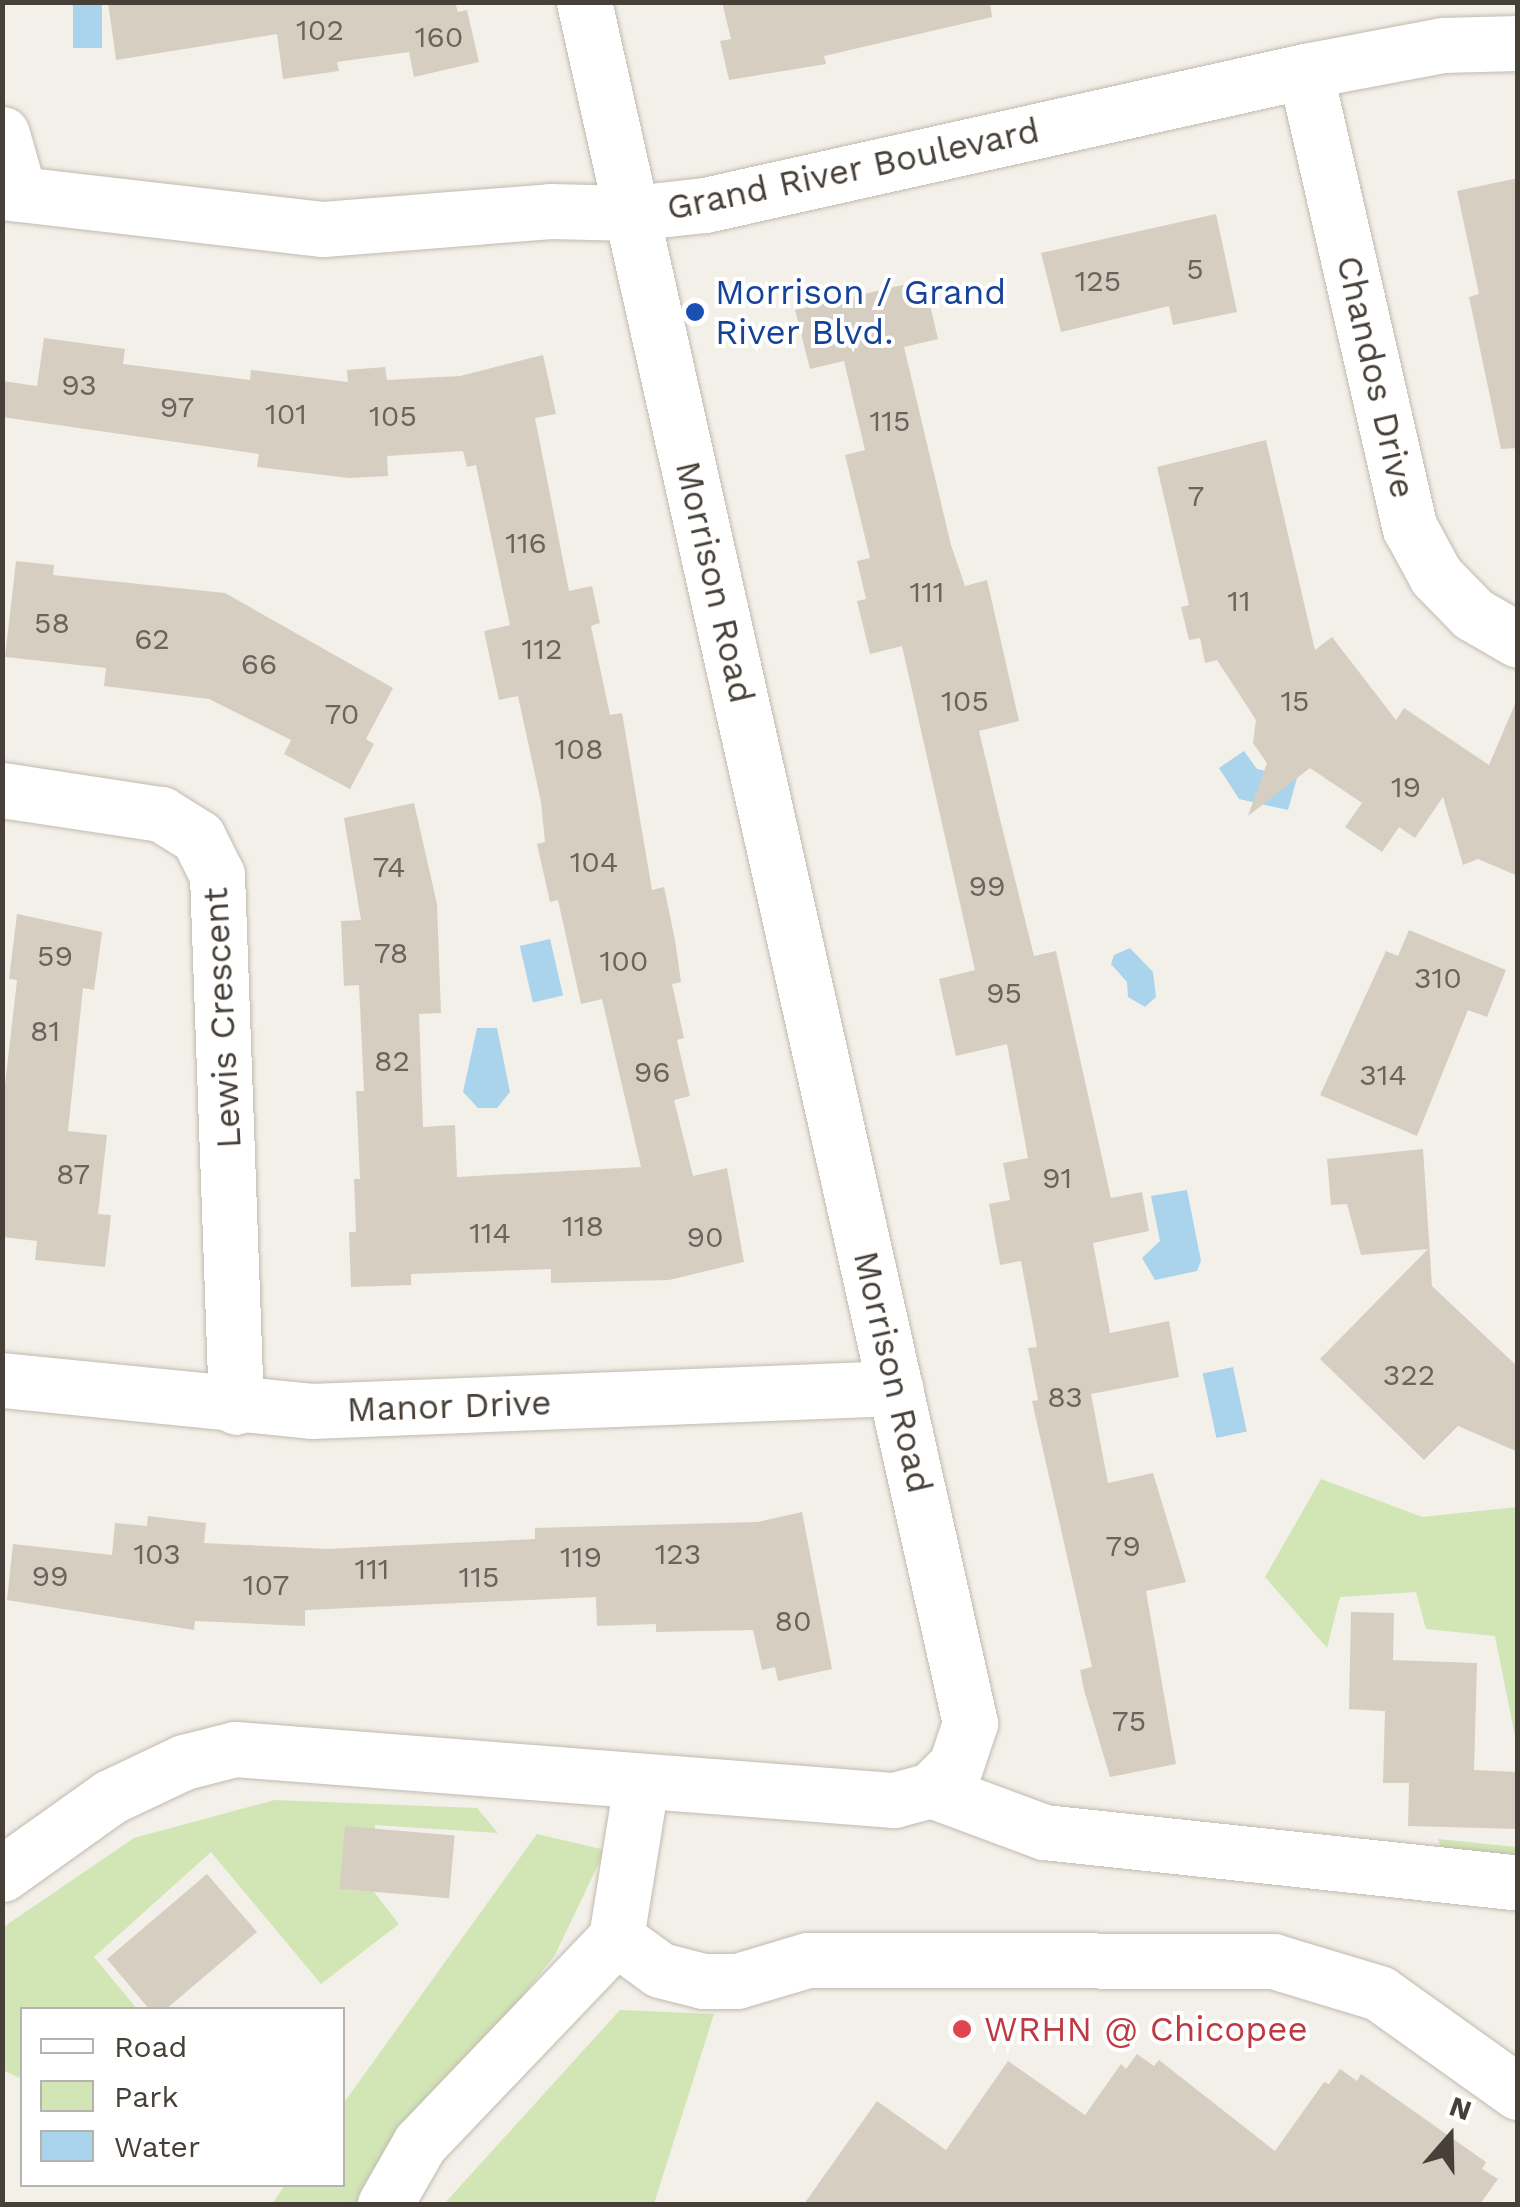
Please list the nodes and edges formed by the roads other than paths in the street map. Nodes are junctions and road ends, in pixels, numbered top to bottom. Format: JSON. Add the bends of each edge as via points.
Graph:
{"nodes":[{"id":1,"x":584,"y":2,"type":"edge"},
{"id":2,"x":1518,"y":43,"type":"edge"},
{"id":3,"x":1305,"y":71,"type":"junction"},
{"id":4,"x":2,"y":134,"type":"edge"},
{"id":5,"x":10,"y":193,"type":"edge"},
{"id":6,"x":632,"y":213,"type":"junction"},
{"id":7,"x":1518,"y":640,"type":"edge"},
{"id":8,"x":2,"y":790,"type":"edge"},
{"id":9,"x":2,"y":1380,"type":"edge"},
{"id":10,"x":896,"y":1388,"type":"junction"},
{"id":11,"x":236,"y":1407,"type":"junction"},
{"id":12,"x":641,"y":1784,"type":"junction"},
{"id":13,"x":931,"y":1790,"type":"junction"},
{"id":14,"x":2,"y":1874,"type":"edge"},
{"id":15,"x":1518,"y":1884,"type":"edge"},
{"id":16,"x":616,"y":1938,"type":"junction"},
{"id":17,"x":1518,"y":2092,"type":"edge"},
{"id":18,"x":385,"y":2204,"type":"edge"}],
"edges":[{"from":1,"to":6,"type":"street","name":"Morrison Road"},
{"from":2,"to":3,"type":"street","name":"Grand River Boulevard","via":[[1442,44]]},
{"from":3,"to":6,"type":"street","name":"Grand River Boulevard","via":[[704,205]]},
{"from":3,"to":7,"type":"street","name":"Chandos Drive","via":[[1410,528],[1436,576],[1473,614]]},
{"from":4,"to":5,"type":"street"},
{"from":5,"to":6,"type":"street","name":"Grand River Boulevard","via":[[323,229],[550,211]]},
{"from":6,"to":10,"type":"street","name":"Morrison Road"},
{"from":8,"to":11,"type":"street","name":"Lewis Crescent","via":[[161,814],[198,837],[217,874]]},
{"from":9,"to":11,"type":"street","name":"Manor Drive"},
{"from":10,"to":11,"type":"street","name":"Manor Drive","via":[[312,1412]]},
{"from":10,"to":13,"type":"street","name":"Morrison Road","via":[[970,1723],[956,1765]]},
{"from":12,"to":13,"type":"street","via":[[846,1800],[894,1800]]},
{"from":12,"to":14,"type":"street","via":[[236,1749],[184,1762],[110,1797]]},
{"from":12,"to":16,"type":"street"},
{"from":13,"to":15,"type":"street","via":[[1044,1832]]},
{"from":16,"to":17,"type":"street","via":[[660,1970],[703,1982],[737,1981],[808,1960],[1273,1961],[1379,1993]]},
{"from":16,"to":18,"type":"street","via":[[420,2143]]}]}
